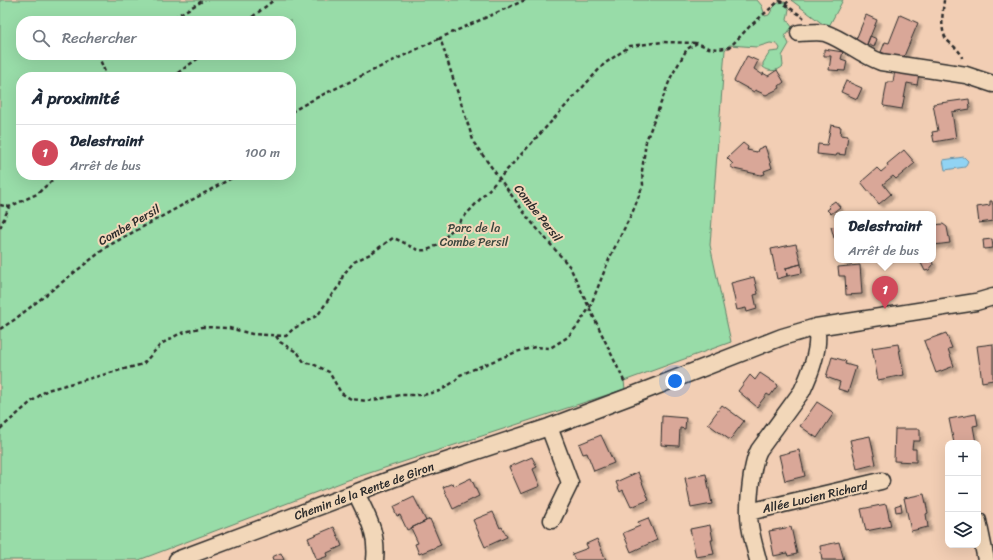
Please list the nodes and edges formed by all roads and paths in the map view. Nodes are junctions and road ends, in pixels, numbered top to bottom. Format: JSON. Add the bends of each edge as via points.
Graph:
{"nodes":[{"id":1,"x":204,"y":0,"type":"edge"},
{"id":2,"x":274,"y":0,"type":"edge"},
{"id":3,"x":525,"y":0,"type":"edge"},
{"id":4,"x":791,"y":0,"type":"edge"},
{"id":5,"x":944,"y":0,"type":"edge"},
{"id":6,"x":779,"y":1,"type":"edge"},
{"id":7,"x":785,"y":4,"type":"dead end"},
{"id":8,"x":177,"y":16,"type":"edge"},
{"id":9,"x":253,"y":16,"type":"edge"},
{"id":10,"x":799,"y":33,"type":"dead end"},
{"id":11,"x":440,"y":38,"type":"junction"},
{"id":12,"x":697,"y":43,"type":"junction"},
{"id":13,"x":100,"y":60,"type":"edge"},
{"id":14,"x":196,"y":60,"type":"edge"},
{"id":15,"x":105,"y":72,"type":"edge"},
{"id":16,"x":179,"y":72,"type":"edge"},
{"id":17,"x":966,"y":75,"type":"junction"},
{"id":18,"x":993,"y":84,"type":"edge"},
{"id":19,"x":296,"y":109,"type":"edge"},
{"id":20,"x":499,"y":178,"type":"junction"},
{"id":21,"x":52,"y":180,"type":"edge"},
{"id":22,"x":228,"y":180,"type":"edge"},
{"id":23,"x":0,"y":205,"type":"edge"},
{"id":24,"x":9,"y":207,"type":"junction"},
{"id":25,"x":0,"y":228,"type":"edge"},
{"id":26,"x":993,"y":297,"type":"edge"},
{"id":27,"x":590,"y":307,"type":"junction"},
{"id":28,"x":816,"y":327,"type":"junction"},
{"id":29,"x":0,"y":329,"type":"edge"},
{"id":30,"x":276,"y":336,"type":"junction"},
{"id":31,"x":631,"y":396,"type":"junction"},
{"id":32,"x":549,"y":427,"type":"junction"},
{"id":33,"x":0,"y":429,"type":"edge"},
{"id":34,"x":881,"y":481,"type":"dead end"},
{"id":35,"x":356,"y":493,"type":"junction"},
{"id":36,"x":750,"y":512,"type":"junction"},
{"id":37,"x":552,"y":520,"type":"dead end"},
{"id":38,"x":981,"y":536,"type":"edge"},
{"id":39,"x":180,"y":560,"type":"edge"},
{"id":40,"x":375,"y":560,"type":"edge"},
{"id":41,"x":758,"y":560,"type":"edge"},
{"id":42,"x":986,"y":560,"type":"edge"}],
"edges":[{"from":1,"to":8,"type":"path"},
{"from":2,"to":9,"type":"path"},
{"from":3,"to":11,"type":"path"},
{"from":4,"to":7,"type":"path"},
{"from":5,"to":17,"type":"path","via":[[941,20],[946,39],[961,53]]},
{"from":6,"to":12,"type":"path","via":[[730,47],[719,50]]},
{"from":10,"to":17,"type":"street","via":[[824,33],[881,62]]},
{"from":11,"to":19,"type":"path"},
{"from":11,"to":20,"type":"path","name":"Combe Persil","via":[[474,143]]},
{"from":12,"to":20,"type":"path","via":[[662,42],[630,46],[604,64],[586,82]]},
{"from":12,"to":27,"type":"path","via":[[687,49],[668,84],[646,141],[642,185],[633,211],[610,257]]},
{"from":13,"to":15,"type":"path"},
{"from":14,"to":16,"type":"path"},
{"from":17,"to":18,"type":"street"},
{"from":20,"to":27,"type":"path","name":"Combe Persil","via":[[528,218],[570,267]]},
{"from":20,"to":30,"type":"path","via":[[440,244],[432,249],[420,251],[393,238],[354,262],[318,315],[293,329],[286,336]]},
{"from":21,"to":24,"type":"path","via":[[37,194]]},
{"from":22,"to":29,"type":"path","name":"Combe Persil","via":[[108,246]]},
{"from":23,"to":24,"type":"path"},
{"from":24,"to":25,"type":"path"},
{"from":26,"to":28,"type":"street","name":"Chemin de la Rente de Giron","via":[[971,303]]},
{"from":27,"to":30,"type":"path","via":[[568,337],[550,348],[535,347],[510,354],[460,375],[440,391],[367,401],[351,399],[341,393],[329,372],[304,362],[298,353],[280,342]]},
{"from":27,"to":31,"type":"path","name":"Combe Persil"},
{"from":28,"to":31,"type":"street","name":"Chemin de la Rente de Giron","via":[[782,337]]},
{"from":28,"to":36,"type":"street","via":[[817,344],[802,391],[755,459]]},
{"from":30,"to":33,"type":"path","via":[[202,327],[179,334],[161,344],[143,364],[47,390]]},
{"from":31,"to":32,"type":"street","name":"Chemin de la Rente de Giron"},
{"from":32,"to":35,"type":"street","name":"Chemin de la Rente de Giron"},
{"from":32,"to":37,"type":"street","via":[[570,483]]},
{"from":34,"to":36,"type":"street","name":"Allée Lucien Richard"},
{"from":35,"to":39,"type":"street","name":"Chemin de la Rente de Giron"},
{"from":35,"to":40,"type":"street","via":[[374,535]]},
{"from":36,"to":41,"type":"street","via":[[750,526]]},
{"from":38,"to":42,"type":"street"}]}
